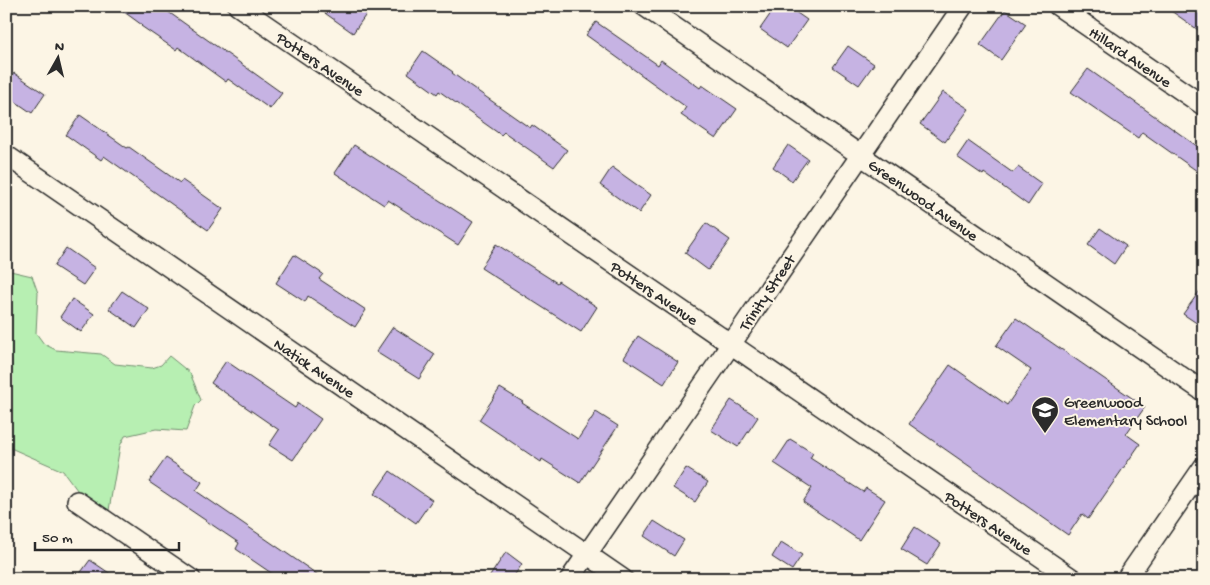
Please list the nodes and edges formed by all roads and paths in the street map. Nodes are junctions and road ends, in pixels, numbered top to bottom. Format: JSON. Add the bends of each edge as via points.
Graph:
{"nodes":[{"id":1,"x":238,"y":6,"type":"edge"},
{"id":2,"x":644,"y":6,"type":"edge"},
{"id":3,"x":963,"y":6,"type":"edge"},
{"id":4,"x":1058,"y":6,"type":"edge"},
{"id":5,"x":1204,"y":106,"type":"edge"},
{"id":6,"x":6,"y":155,"type":"edge"},
{"id":7,"x":861,"y":155,"type":"junction"},
{"id":8,"x":731,"y":344,"type":"junction"},
{"id":9,"x":1204,"y":392,"type":"edge"},
{"id":10,"x":1204,"y":466,"type":"edge"},
{"id":11,"x":77,"y":502,"type":"dead end"},
{"id":12,"x":587,"y":554,"type":"junction"},
{"id":13,"x":191,"y":579,"type":"edge"},
{"id":14,"x":570,"y":579,"type":"edge"},
{"id":15,"x":623,"y":579,"type":"edge"},
{"id":16,"x":1073,"y":579,"type":"edge"},
{"id":17,"x":1126,"y":579,"type":"edge"}],
"edges":[{"from":1,"to":8,"type":"street","name":"Potters Avenue"},
{"from":2,"to":7,"type":"street","name":"Greenwood Avenue"},
{"from":3,"to":7,"type":"street","name":"Trinity Street"},
{"from":4,"to":5,"type":"street","name":"Hillard Avenue"},
{"from":6,"to":12,"type":"street","name":"Natick Avenue"},
{"from":7,"to":8,"type":"street","name":"Trinity Street"},
{"from":7,"to":9,"type":"street","name":"Greenwood Avenue"},
{"from":8,"to":12,"type":"street","name":"Trinity Street"},
{"from":8,"to":16,"type":"street","name":"Potters Avenue"},
{"from":10,"to":17,"type":"street"},
{"from":11,"to":13,"type":"street"},
{"from":12,"to":14,"type":"street","name":"Trinity Street"},
{"from":12,"to":15,"type":"street","name":"Natick Avenue"}]}
